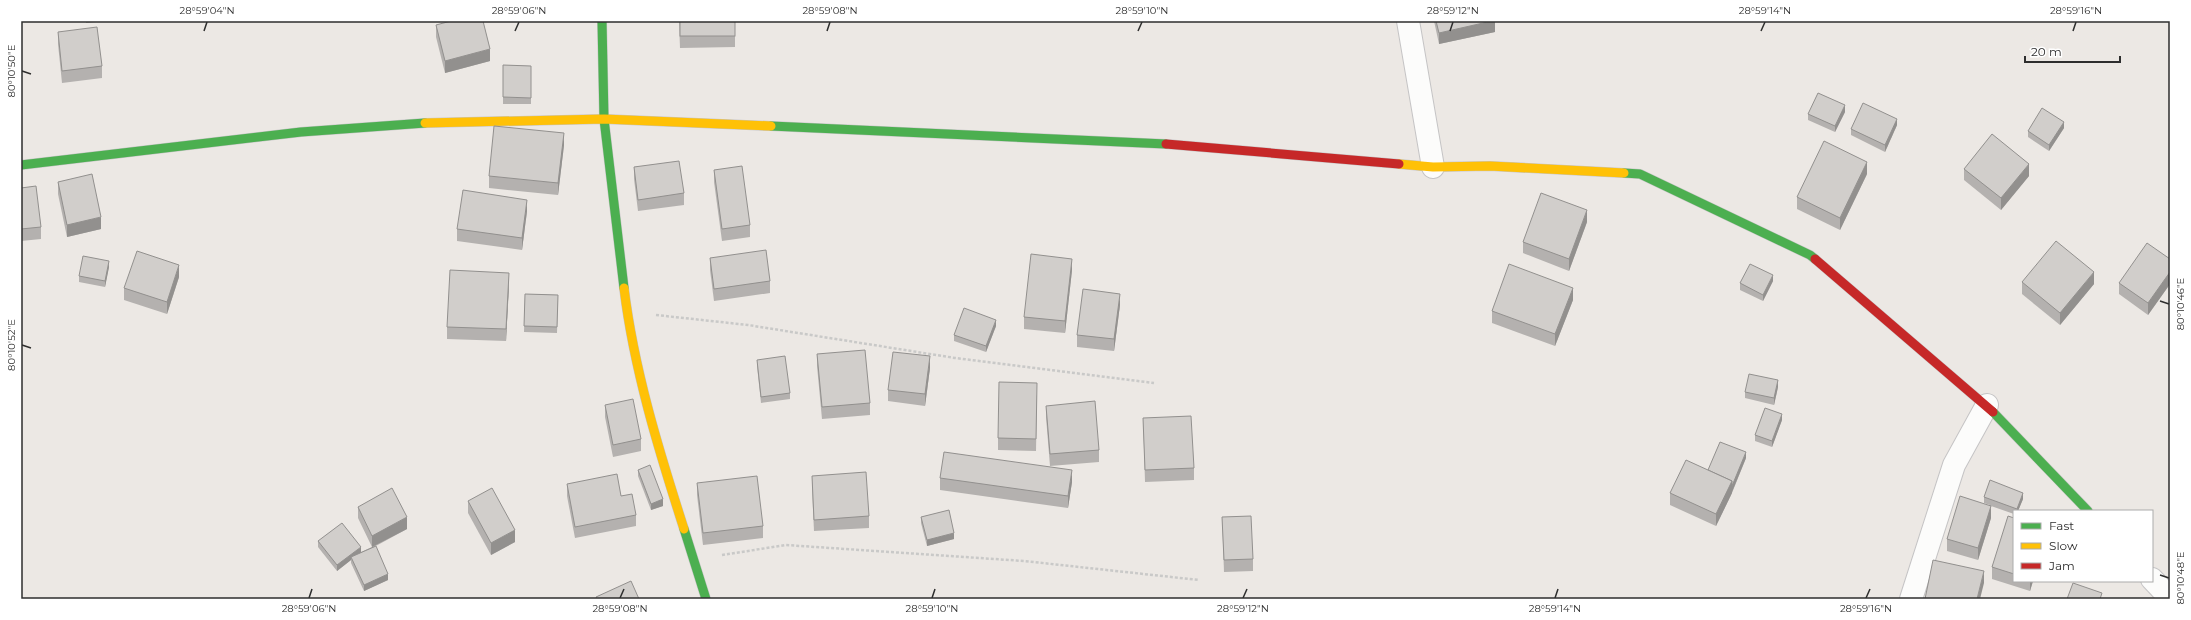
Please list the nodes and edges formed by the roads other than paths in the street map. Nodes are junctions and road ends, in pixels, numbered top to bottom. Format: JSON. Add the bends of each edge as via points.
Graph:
{"nodes":[{"id":1,"x":602,"y":21,"type":"edge"},
{"id":2,"x":1408,"y":21,"type":"edge"},
{"id":3,"x":604,"y":119,"type":"junction"},
{"id":4,"x":21,"y":166,"type":"edge"},
{"id":5,"x":1433,"y":167,"type":"junction"},
{"id":6,"x":1987,"y":405,"type":"junction"},
{"id":7,"x":2087,"y":510,"type":"edge"},
{"id":8,"x":2153,"y":580,"type":"edge"},
{"id":9,"x":2170,"y":598,"type":"edge"},
{"id":10,"x":706,"y":599,"type":"edge"},
{"id":11,"x":1911,"y":599,"type":"edge"}],
"edges":[{"from":1,"to":3,"type":"street"},
{"from":2,"to":5,"type":"street"},
{"from":3,"to":4,"type":"street","via":[[447,121],[301,132]]},
{"from":3,"to":5,"type":"street","via":[[1143,142]]},
{"from":3,"to":10,"type":"street","via":[[627,312],[655,437]]},
{"from":5,"to":6,"type":"street","via":[[1490,166],[1640,174],[1810,255]]},
{"from":6,"to":7,"type":"street"},
{"from":6,"to":11,"type":"street","via":[[1954,465]]},
{"from":8,"to":9,"type":"street"}]}
